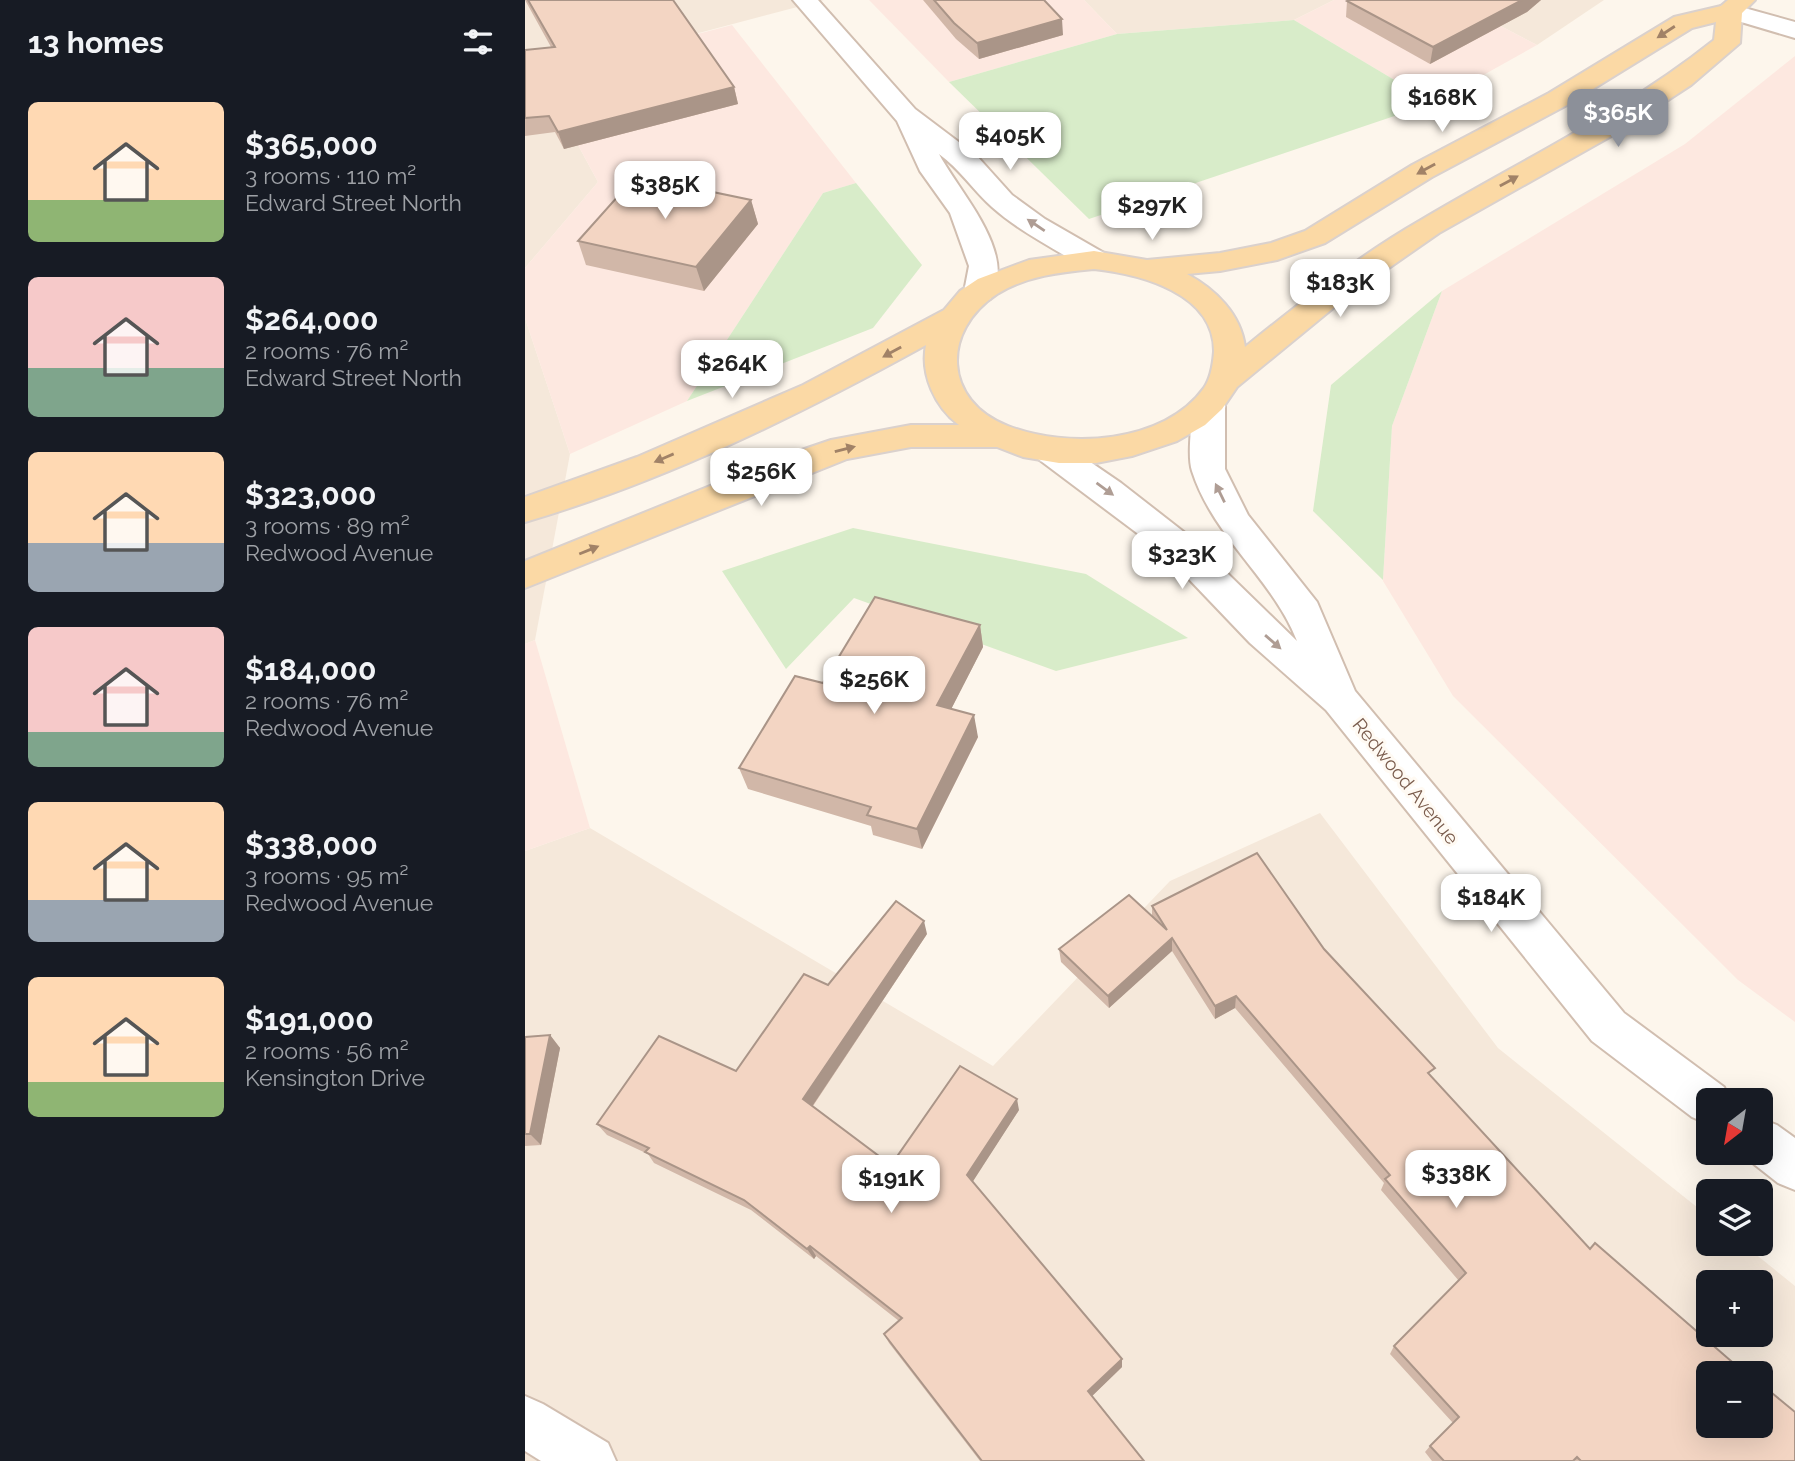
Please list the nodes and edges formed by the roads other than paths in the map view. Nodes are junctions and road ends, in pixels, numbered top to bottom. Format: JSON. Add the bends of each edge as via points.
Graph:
{"nodes":[{"id":1,"x":805,"y":0,"type":"edge"},
{"id":2,"x":1736,"y":6,"type":"edge"},
{"id":3,"x":1795,"y":30,"type":"edge"},
{"id":4,"x":905,"y":115,"type":"junction"},
{"id":5,"x":1094,"y":260,"type":"junction"},
{"id":6,"x":1149,"y":269,"type":"junction"},
{"id":7,"x":979,"y":292,"type":"junction"},
{"id":8,"x":952,"y":318,"type":"junction"},
{"id":9,"x":1217,"y":392,"type":"junction"},
{"id":10,"x":999,"y":436,"type":"junction"},
{"id":11,"x":1049,"y":450,"type":"junction"},
{"id":12,"x":525,"y":510,"type":"edge"},
{"id":13,"x":525,"y":575,"type":"edge"},
{"id":14,"x":1339,"y":699,"type":"junction"},
{"id":15,"x":1696,"y":1093,"type":"edge"},
{"id":16,"x":1773,"y":1150,"type":"edge"},
{"id":17,"x":1795,"y":1167,"type":"edge"},
{"id":18,"x":525,"y":1422,"type":"edge"},
{"id":19,"x":590,"y":1461,"type":"edge"}],
"edges":[{"from":1,"to":4,"type":"street"},
{"from":2,"to":3,"type":"street"},
{"from":2,"to":6,"type":"main road","one_way":true,"via":[[1683,22],[1315,237],[1266,254]]},
{"from":9,"to":2,"type":"main road","one_way":true,"via":[[1332,293],[1429,227],[1682,79],[1727,43]]},
{"from":5,"to":4,"type":"street","one_way":true,"via":[[1002,201],[966,161]]},
{"from":4,"to":7,"type":"street","via":[[934,171],[964,213],[984,266]]},
{"from":5,"to":6,"type":"main road"},
{"from":5,"to":7,"type":"main road","via":[[1026,270]]},
{"from":6,"to":9,"type":"main road","via":[[1182,282],[1208,302],[1225,325],[1231,352]]},
{"from":7,"to":8,"type":"main road"},
{"from":8,"to":10,"type":"main road","via":[[940,350],[943,383],[964,413]]},
{"from":8,"to":12,"type":"main road","one_way":true,"via":[[814,393],[649,464]]},
{"from":9,"to":11,"type":"main road","via":[[1179,428],[1140,445],[1095,452]]},
{"from":14,"to":9,"type":"street","name":"Redwood Avenue","one_way":true,"via":[[1304,612],[1234,522],[1208,468]]},
{"from":10,"to":11,"type":"main road"},
{"from":13,"to":10,"type":"main road","one_way":true,"via":[[843,449],[911,436]]},
{"from":11,"to":14,"type":"street","name":"Redwood Avenue","one_way":true,"via":[[1177,545],[1263,634]]},
{"from":14,"to":15,"type":"street","name":"Redwood Avenue","via":[[1608,1027]]},
{"from":16,"to":17,"type":"street"},
{"from":18,"to":19,"type":"street"}]}
